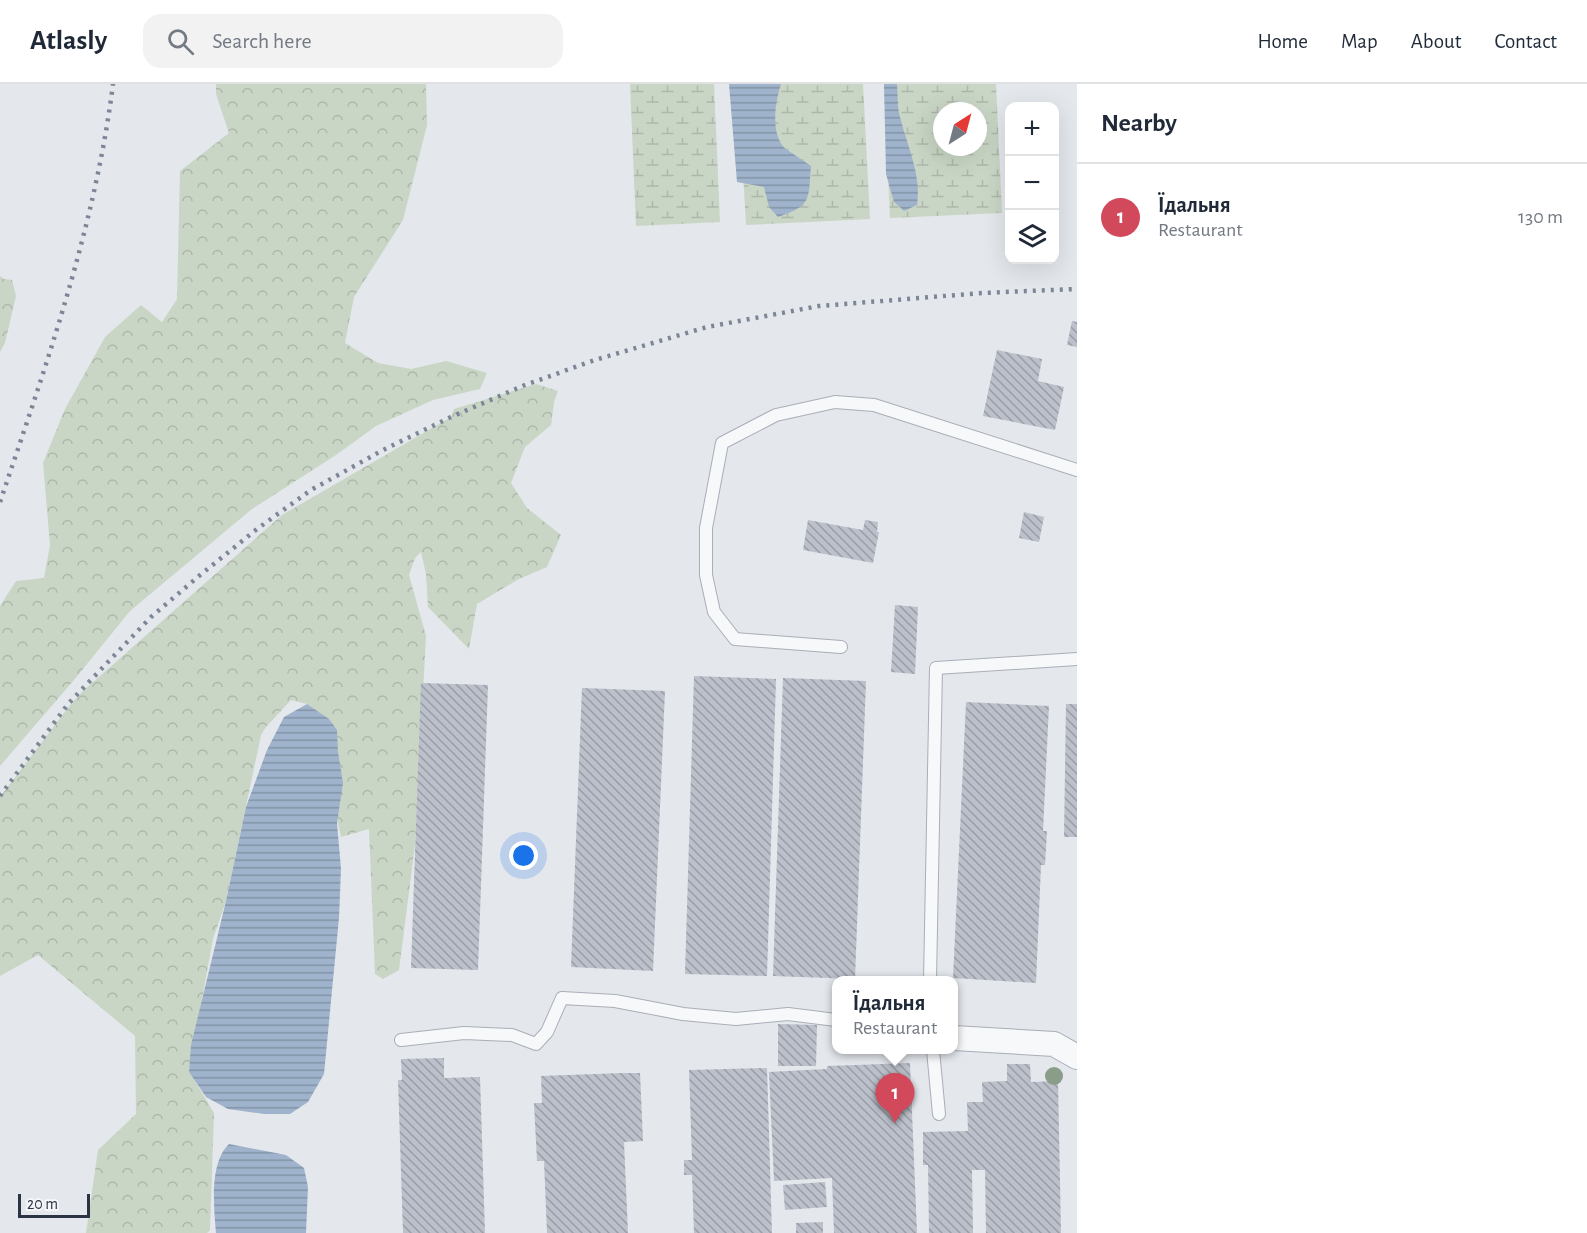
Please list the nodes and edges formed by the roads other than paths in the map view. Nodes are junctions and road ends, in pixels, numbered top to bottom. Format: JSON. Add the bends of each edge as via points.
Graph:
{"nodes":[{"id":1,"x":1077,"y":470,"type":"edge"},
{"id":2,"x":841,"y":647,"type":"dead end"},
{"id":3,"x":1077,"y":659,"type":"edge"},
{"id":4,"x":930,"y":976,"type":"edge"},
{"id":5,"x":832,"y":1019,"type":"edge"},
{"id":6,"x":958,"y":1038,"type":"edge"},
{"id":7,"x":401,"y":1040,"type":"dead end"},
{"id":8,"x":933,"y":1054,"type":"edge"},
{"id":9,"x":1077,"y":1057,"type":"edge"},
{"id":10,"x":939,"y":1114,"type":"dead end"}],
"edges":[{"from":1,"to":2,"type":"lane","via":[[874,405],[835,402],[776,415],[722,442],[706,528],[706,575],[714,612],[735,639]]},
{"from":3,"to":4,"type":"lane","via":[[936,668]]},
{"from":5,"to":7,"type":"lane","via":[[788,1014],[736,1019],[683,1014],[615,1000],[562,998],[547,1032],[536,1044],[512,1035],[464,1033]]},
{"from":6,"to":9,"type":"street","via":[[1054,1044]]},
{"from":8,"to":10,"type":"lane"}]}
